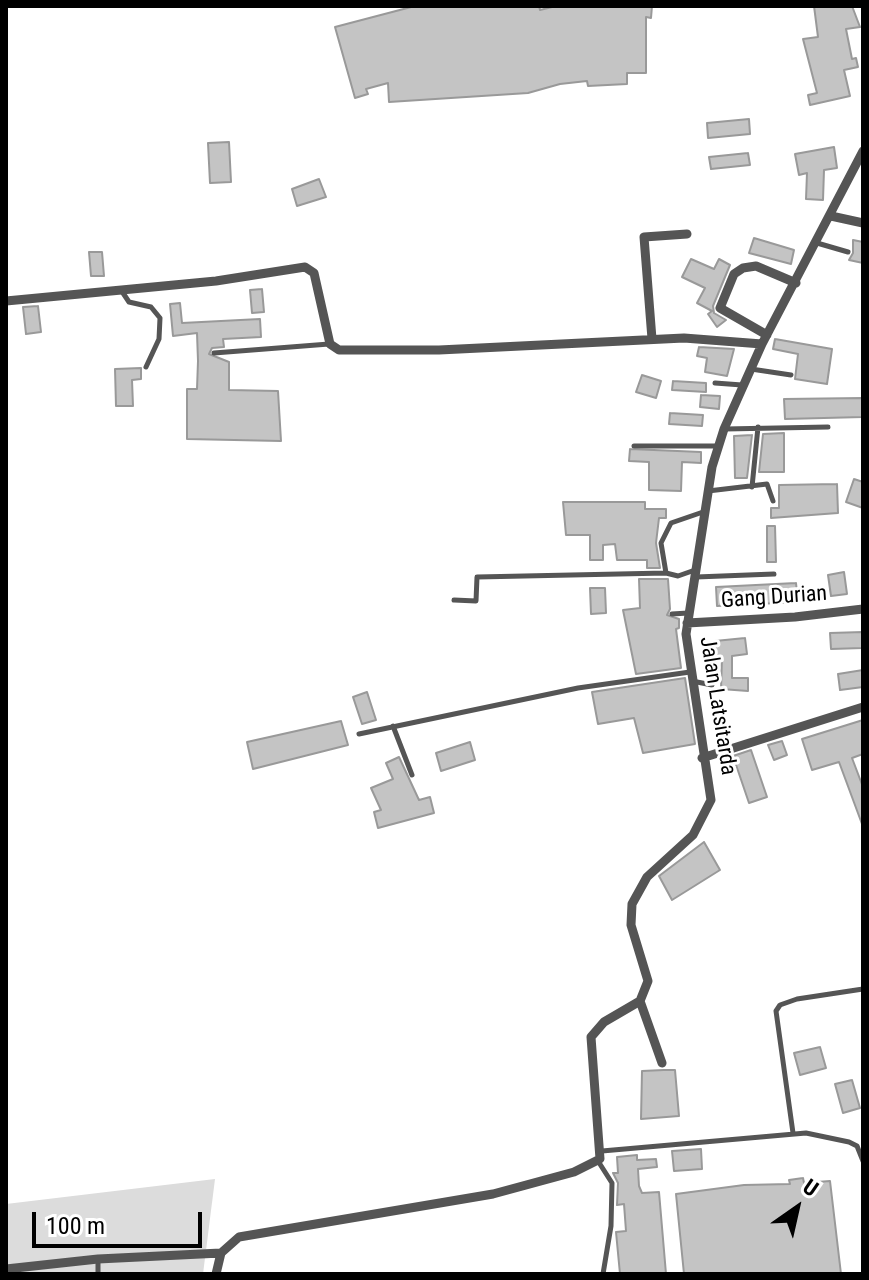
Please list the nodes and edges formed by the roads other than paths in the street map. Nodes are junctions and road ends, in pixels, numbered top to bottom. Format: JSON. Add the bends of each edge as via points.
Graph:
{"nodes":[{"id":1,"x":863,"y":151,"type":"edge"},
{"id":2,"x":831,"y":216,"type":"junction"},
{"id":3,"x":863,"y":223,"type":"edge"},
{"id":4,"x":687,"y":234,"type":"dead end"},
{"id":5,"x":817,"y":243,"type":"junction"},
{"id":6,"x":848,"y":252,"type":"dead end"},
{"id":7,"x":796,"y":283,"type":"junction"},
{"id":8,"x":121,"y":290,"type":"junction"},
{"id":9,"x":6,"y":301,"type":"edge"},
{"id":10,"x":652,"y":339,"type":"junction"},
{"id":11,"x":765,"y":340,"type":"junction"},
{"id":12,"x":330,"y":344,"type":"junction"},
{"id":13,"x":214,"y":353,"type":"dead end"},
{"id":14,"x":146,"y":367,"type":"dead end"},
{"id":15,"x":750,"y":369,"type":"junction"},
{"id":16,"x":791,"y":375,"type":"dead end"},
{"id":17,"x":715,"y":383,"type":"dead end"},
{"id":18,"x":743,"y":385,"type":"junction"},
{"id":19,"x":758,"y":427,"type":"junction"},
{"id":20,"x":828,"y":427,"type":"dead end"},
{"id":21,"x":724,"y":429,"type":"junction"},
{"id":22,"x":634,"y":446,"type":"dead end"},
{"id":23,"x":718,"y":446,"type":"junction"},
{"id":24,"x":752,"y":487,"type":"junction"},
{"id":25,"x":707,"y":491,"type":"junction"},
{"id":26,"x":773,"y":501,"type":"dead end"},
{"id":27,"x":703,"y":512,"type":"junction"},
{"id":28,"x":666,"y":573,"type":"junction"},
{"id":29,"x":695,"y":573,"type":"junction"},
{"id":30,"x":774,"y":574,"type":"dead end"},
{"id":31,"x":454,"y":600,"type":"dead end"},
{"id":32,"x":863,"y":609,"type":"edge"},
{"id":33,"x":672,"y":614,"type":"dead end"},
{"id":34,"x":688,"y":618,"type":"junction"},
{"id":35,"x":690,"y":676,"type":"junction"},
{"id":36,"x":712,"y":685,"type":"dead end"},
{"id":37,"x":863,"y":707,"type":"edge"},
{"id":38,"x":393,"y":726,"type":"junction"},
{"id":39,"x":359,"y":734,"type":"dead end"},
{"id":40,"x":702,"y":758,"type":"junction"},
{"id":41,"x":412,"y":775,"type":"dead end"},
{"id":42,"x":863,"y":989,"type":"edge"},
{"id":43,"x":640,"y":1001,"type":"junction"},
{"id":44,"x":662,"y":1063,"type":"dead end"},
{"id":45,"x":793,"y":1133,"type":"junction"},
{"id":46,"x":860,"y":1145,"type":"edge"},
{"id":47,"x":600,"y":1156,"type":"junction"},
{"id":48,"x":863,"y":1161,"type":"edge"},
{"id":49,"x":221,"y":1253,"type":"junction"},
{"id":50,"x":98,"y":1259,"type":"junction"},
{"id":51,"x":6,"y":1269,"type":"edge"},
{"id":52,"x":98,"y":1274,"type":"edge"},
{"id":53,"x":216,"y":1274,"type":"edge"},
{"id":54,"x":603,"y":1274,"type":"edge"}],
"edges":[{"from":1,"to":2,"type":"street","name":"Jalan Latsitarda"},
{"from":2,"to":3,"type":"street"},
{"from":2,"to":5,"type":"street","name":"Jalan Latsitarda"},
{"from":4,"to":10,"type":"street","via":[[644,237]]},
{"from":5,"to":6,"type":"lane"},
{"from":5,"to":7,"type":"street","name":"Jalan Latsitarda"},
{"from":7,"to":11,"type":"street","name":"Jalan Latsitarda"},
{"from":7,"to":11,"type":"street","via":[[756,266],[734,274],[720,308]]},
{"from":8,"to":9,"type":"street"},
{"from":8,"to":12,"type":"street","via":[[308,267],[314,273]]},
{"from":8,"to":14,"type":"lane","via":[[129,302],[151,307],[160,318],[159,339]]},
{"from":10,"to":11,"type":"street"},
{"from":10,"to":12,"type":"street","via":[[439,350],[342,350]]},
{"from":11,"to":15,"type":"street","name":"Jalan Latsitarda"},
{"from":12,"to":13,"type":"lane"},
{"from":15,"to":16,"type":"lane"},
{"from":15,"to":18,"type":"street","name":"Jalan Latsitarda"},
{"from":17,"to":18,"type":"lane"},
{"from":18,"to":21,"type":"street","name":"Jalan Latsitarda"},
{"from":19,"to":20,"type":"lane"},
{"from":19,"to":21,"type":"lane"},
{"from":19,"to":24,"type":"lane"},
{"from":21,"to":23,"type":"street","name":"Jalan Latsitarda"},
{"from":22,"to":23,"type":"lane"},
{"from":23,"to":25,"type":"street","name":"Jalan Latsitarda"},
{"from":24,"to":25,"type":"lane"},
{"from":24,"to":26,"type":"lane","via":[[768,485]]},
{"from":25,"to":27,"type":"street","name":"Jalan Latsitarda"},
{"from":27,"to":28,"type":"lane","via":[[680,518],[666,529],[661,543]]},
{"from":27,"to":29,"type":"street","name":"Jalan Latsitarda"},
{"from":28,"to":29,"type":"lane"},
{"from":28,"to":31,"type":"lane","via":[[477,577],[476,601]]},
{"from":29,"to":30,"type":"lane"},
{"from":29,"to":34,"type":"street","name":"Jalan Latsitarda"},
{"from":32,"to":34,"type":"street","name":"Gang Durian","via":[[795,617]]},
{"from":33,"to":34,"type":"lane"},
{"from":34,"to":35,"type":"street","name":"Jalan Latsitarda"},
{"from":35,"to":36,"type":"lane"},
{"from":35,"to":38,"type":"lane","via":[[578,688]]},
{"from":35,"to":40,"type":"street","name":"Jalan Latsitarda"},
{"from":37,"to":40,"type":"street"},
{"from":38,"to":39,"type":"lane"},
{"from":38,"to":41,"type":"lane"},
{"from":40,"to":43,"type":"street","name":"Jalan Latsitarda","via":[[711,792],[709,809],[686,844],[644,881],[632,904],[631,925],[648,981]]},
{"from":42,"to":45,"type":"lane","via":[[797,999],[776,1011]]},
{"from":43,"to":44,"type":"street"},
{"from":43,"to":47,"type":"street","via":[[604,1022],[591,1037]]},
{"from":45,"to":46,"type":"lane"},
{"from":45,"to":47,"type":"lane"},
{"from":46,"to":48,"type":"lane"},
{"from":47,"to":49,"type":"street","via":[[493,1194],[239,1237]]},
{"from":47,"to":54,"type":"lane","via":[[612,1183]]},
{"from":49,"to":50,"type":"street"},
{"from":49,"to":53,"type":"street"},
{"from":50,"to":51,"type":"street"},
{"from":50,"to":52,"type":"lane"}]}
